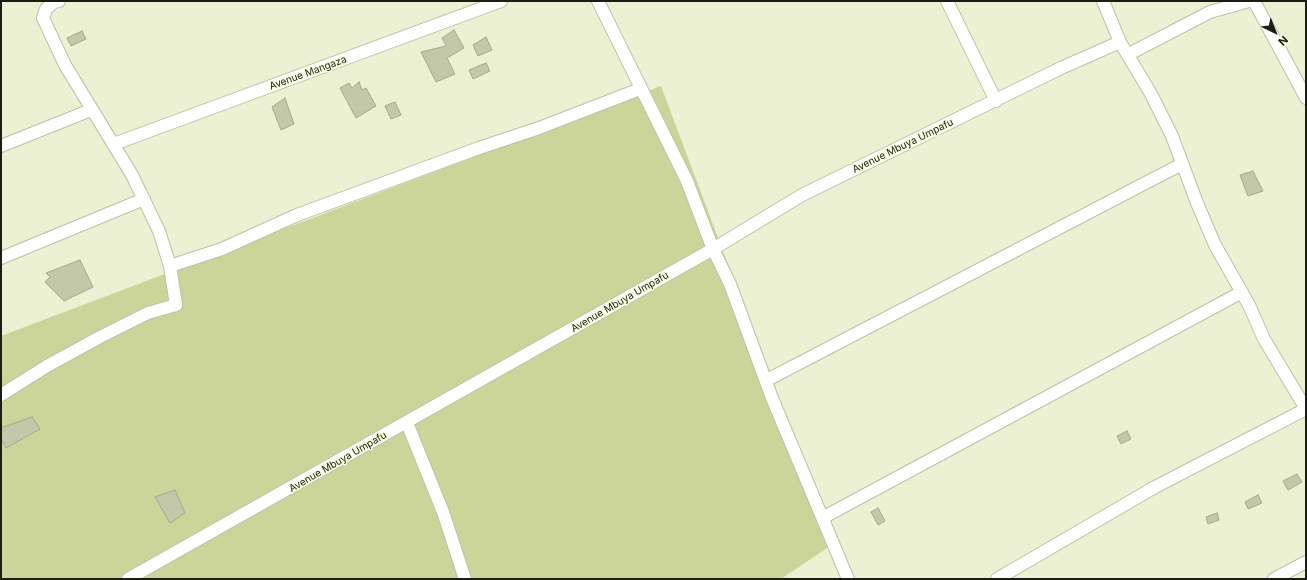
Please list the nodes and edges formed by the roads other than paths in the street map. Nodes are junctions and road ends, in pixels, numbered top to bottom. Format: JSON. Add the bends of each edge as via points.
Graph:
{"nodes":[{"id":1,"x":59,"y":1,"type":"edge"},
{"id":2,"x":501,"y":1,"type":"edge"},
{"id":3,"x":598,"y":1,"type":"edge"},
{"id":4,"x":947,"y":1,"type":"edge"},
{"id":5,"x":1103,"y":1,"type":"edge"},
{"id":6,"x":1249,"y":1,"type":"edge"},
{"id":7,"x":1254,"y":1,"type":"edge"},
{"id":8,"x":1120,"y":42,"type":"junction"},
{"id":9,"x":1129,"y":54,"type":"junction"},
{"id":10,"x":640,"y":88,"type":"junction"},
{"id":11,"x":1306,"y":98,"type":"edge"},
{"id":12,"x":996,"y":101,"type":"junction"},
{"id":13,"x":91,"y":110,"type":"junction"},
{"id":14,"x":114,"y":144,"type":"junction"},
{"id":15,"x":1,"y":146,"type":"edge"},
{"id":16,"x":1182,"y":164,"type":"junction"},
{"id":17,"x":144,"y":200,"type":"junction"},
{"id":18,"x":713,"y":249,"type":"junction"},
{"id":19,"x":1,"y":258,"type":"edge"},
{"id":20,"x":170,"y":266,"type":"junction"},
{"id":21,"x":1242,"y":292,"type":"junction"},
{"id":22,"x":767,"y":380,"type":"junction"},
{"id":23,"x":1,"y":395,"type":"edge"},
{"id":24,"x":1306,"y":409,"type":"edge"},
{"id":25,"x":407,"y":423,"type":"junction"},
{"id":26,"x":824,"y":518,"type":"junction"},
{"id":27,"x":1306,"y":562,"type":"edge"},
{"id":28,"x":128,"y":579,"type":"edge"},
{"id":29,"x":465,"y":579,"type":"edge"},
{"id":30,"x":848,"y":579,"type":"edge"},
{"id":31,"x":997,"y":579,"type":"edge"},
{"id":32,"x":1274,"y":579,"type":"edge"}],
"edges":[{"from":1,"to":13,"type":"street","via":[[46,9],[43,18],[65,65]]},
{"from":2,"to":14,"type":"street","name":"Avenue Mangaza"},
{"from":3,"to":10,"type":"street"},
{"from":4,"to":12,"type":"street"},
{"from":5,"to":8,"type":"street"},
{"from":6,"to":9,"type":"street","via":[[1210,12]]},
{"from":7,"to":11,"type":"street"},
{"from":8,"to":9,"type":"street"},
{"from":8,"to":12,"type":"street","name":"Avenue Mbuya Umpafu"},
{"from":9,"to":16,"type":"street","via":[[1172,136]]},
{"from":10,"to":18,"type":"street","via":[[687,182]]},
{"from":10,"to":20,"type":"street","via":[[297,215],[222,249]]},
{"from":12,"to":18,"type":"street","name":"Avenue Mbuya Umpafu","via":[[802,196]]},
{"from":13,"to":14,"type":"street"},
{"from":13,"to":15,"type":"street"},
{"from":14,"to":17,"type":"street"},
{"from":16,"to":21,"type":"street","via":[[1216,245]]},
{"from":16,"to":22,"type":"street"},
{"from":17,"to":19,"type":"street"},
{"from":17,"to":20,"type":"street","via":[[164,244]]},
{"from":18,"to":22,"type":"street","via":[[730,284]]},
{"from":18,"to":25,"type":"street","name":"Avenue Mbuya Umpafu"},
{"from":20,"to":23,"type":"street","via":[[176,305],[148,313],[100,337]]},
{"from":21,"to":24,"type":"street","via":[[1264,339]]},
{"from":21,"to":26,"type":"street"},
{"from":22,"to":26,"type":"street","via":[[772,398]]},
{"from":24,"to":31,"type":"street","via":[[1155,487]]},
{"from":25,"to":28,"type":"street","name":"Avenue Mbuya Umpafu"},
{"from":25,"to":29,"type":"street","via":[[443,512]]},
{"from":26,"to":30,"type":"street"},
{"from":27,"to":32,"type":"street"}]}
